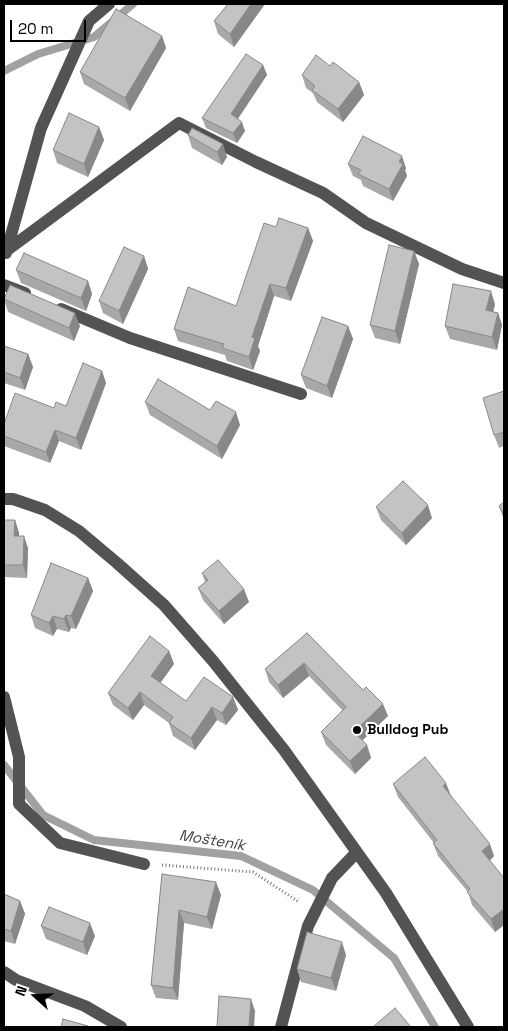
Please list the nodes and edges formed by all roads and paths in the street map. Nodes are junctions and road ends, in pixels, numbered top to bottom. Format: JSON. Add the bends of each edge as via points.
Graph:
{"nodes":[{"id":1,"x":109,"y":4,"type":"edge"},
{"id":2,"x":5,"y":253,"type":"edge"},
{"id":3,"x":504,"y":284,"type":"edge"},
{"id":4,"x":4,"y":285,"type":"edge"},
{"id":5,"x":301,"y":394,"type":"dead end"},
{"id":6,"x":4,"y":499,"type":"edge"},
{"id":7,"x":4,"y":697,"type":"edge"},
{"id":8,"x":357,"y":852,"type":"junction"},
{"id":9,"x":144,"y":864,"type":"joint"},
{"id":10,"x":315,"y":912,"type":"junction"},
{"id":11,"x":4,"y":972,"type":"edge"},
{"id":12,"x":121,"y":1027,"type":"edge"},
{"id":13,"x":281,"y":1027,"type":"edge"},
{"id":14,"x":468,"y":1027,"type":"edge"}],
"edges":[{"from":1,"to":2,"type":"street","via":[[89,21],[41,128]]},
{"from":2,"to":3,"type":"street","via":[[179,123],[323,193],[366,223],[462,269]]},
{"from":4,"to":5,"type":"street","via":[[130,338]]},
{"from":6,"to":8,"type":"street","via":[[45,510],[79,531],[164,606],[284,750]]},
{"from":7,"to":9,"type":"street","via":[[19,757],[20,804],[60,843]]},
{"from":8,"to":10,"type":"street","via":[[332,878]]},
{"from":8,"to":14,"type":"street","via":[[386,893]]},
{"from":9,"to":10,"type":"path","via":[[253,872]]},
{"from":10,"to":13,"type":"street","via":[[308,926]]},
{"from":11,"to":12,"type":"street","via":[[16,980],[85,1006]]}]}
